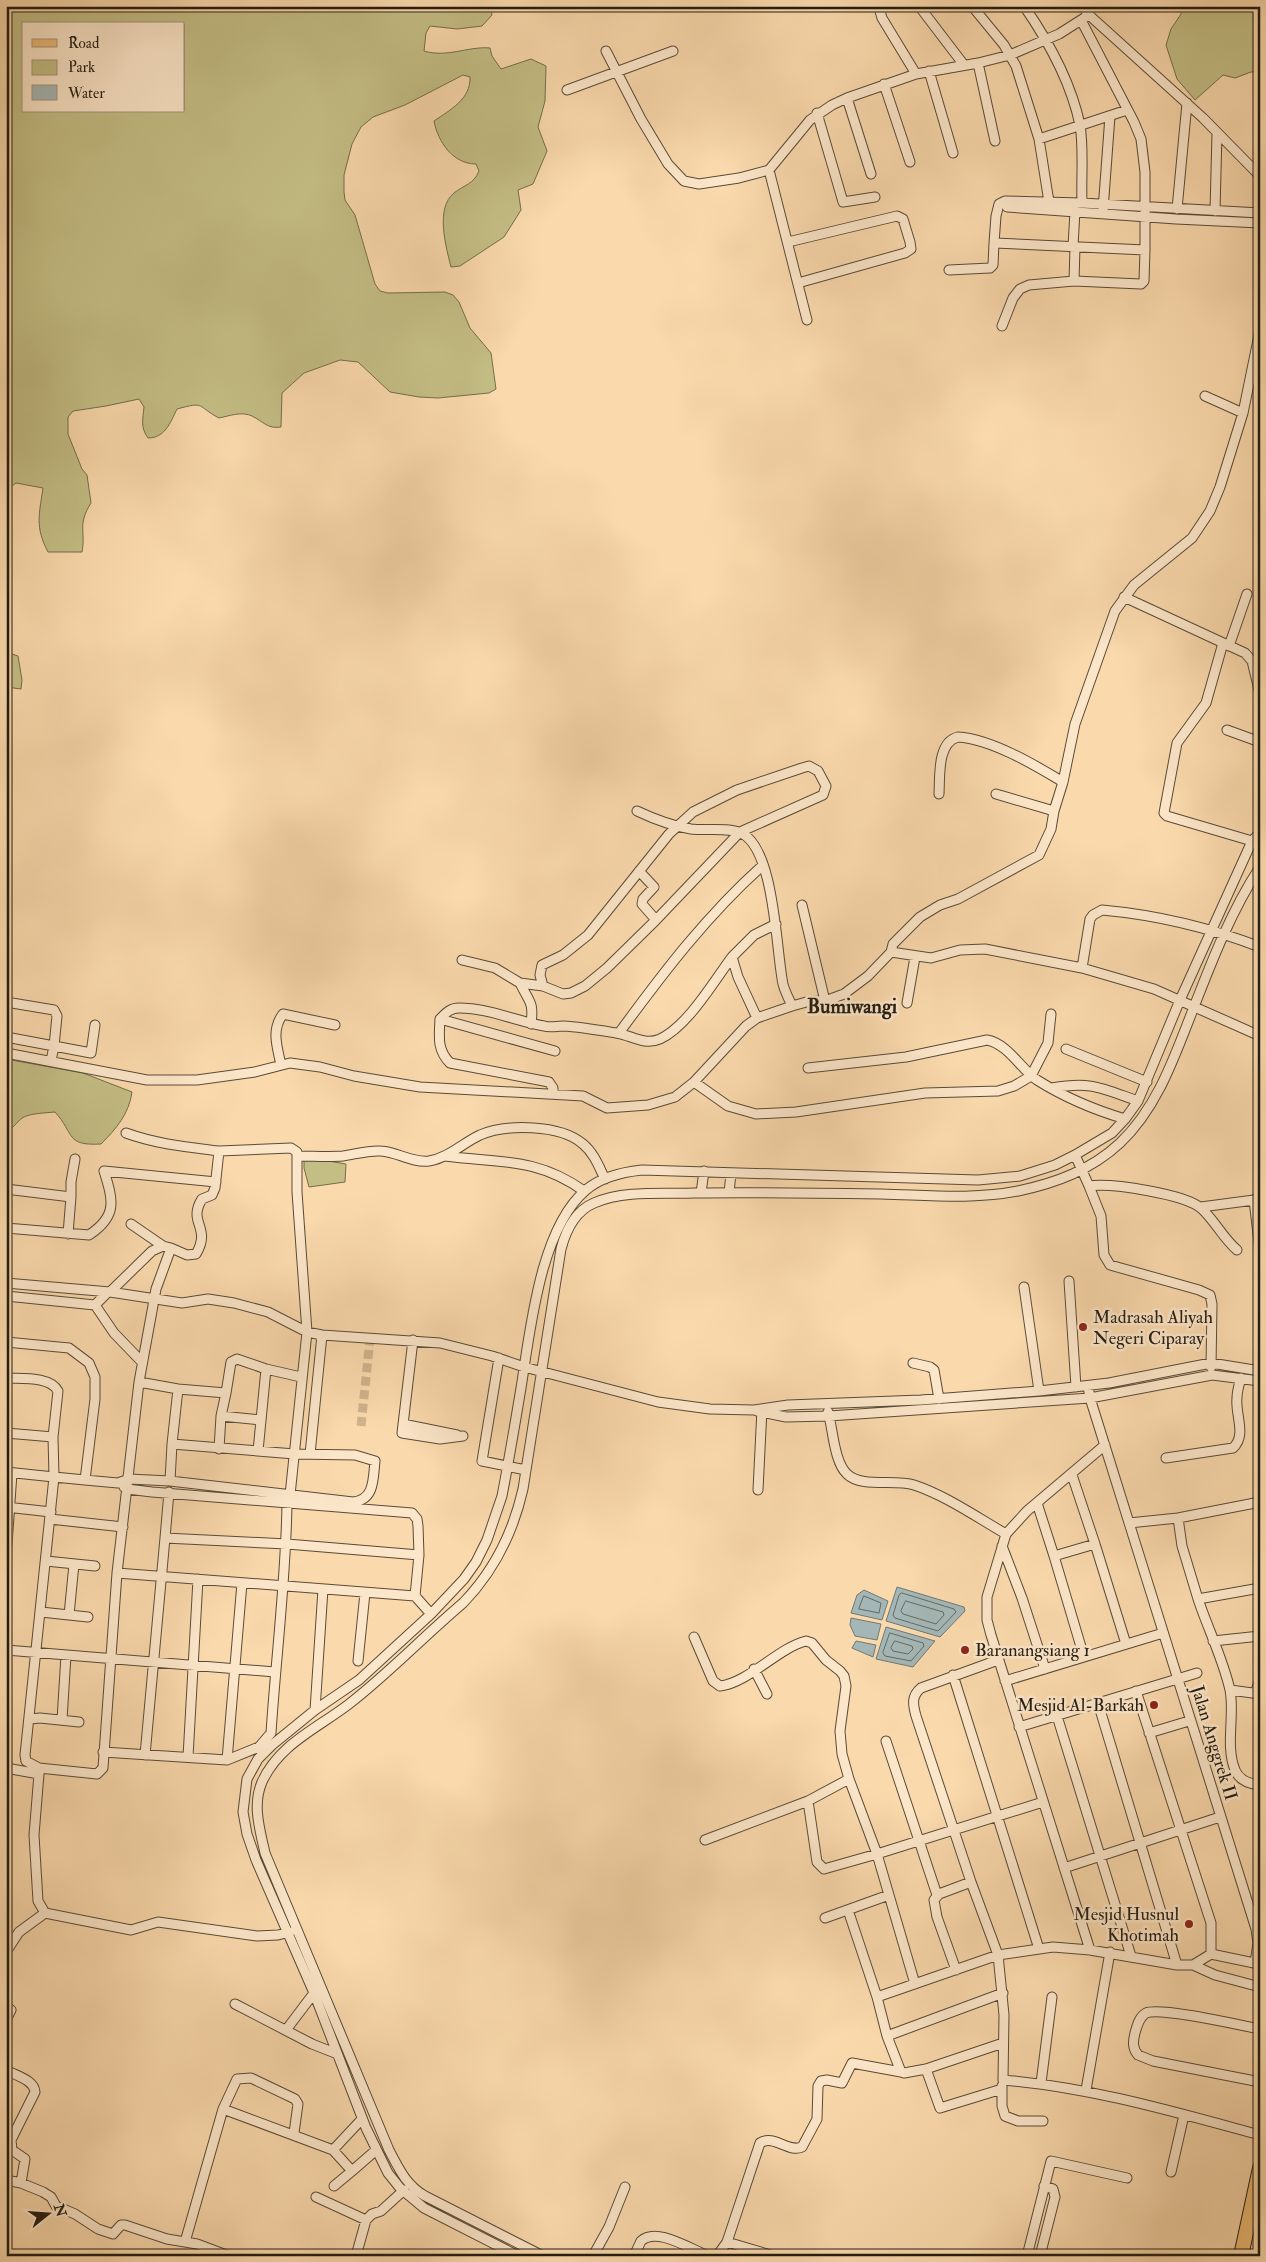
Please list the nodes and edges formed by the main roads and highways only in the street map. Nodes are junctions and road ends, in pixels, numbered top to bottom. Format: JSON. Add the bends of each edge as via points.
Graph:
{"nodes":[{"id":1,"x":1260,"y":2168,"type":"edge"},
{"id":2,"x":1240,"y":2256,"type":"edge"}],
"edges":[{"from":1,"to":2,"type":"main road"}]}
